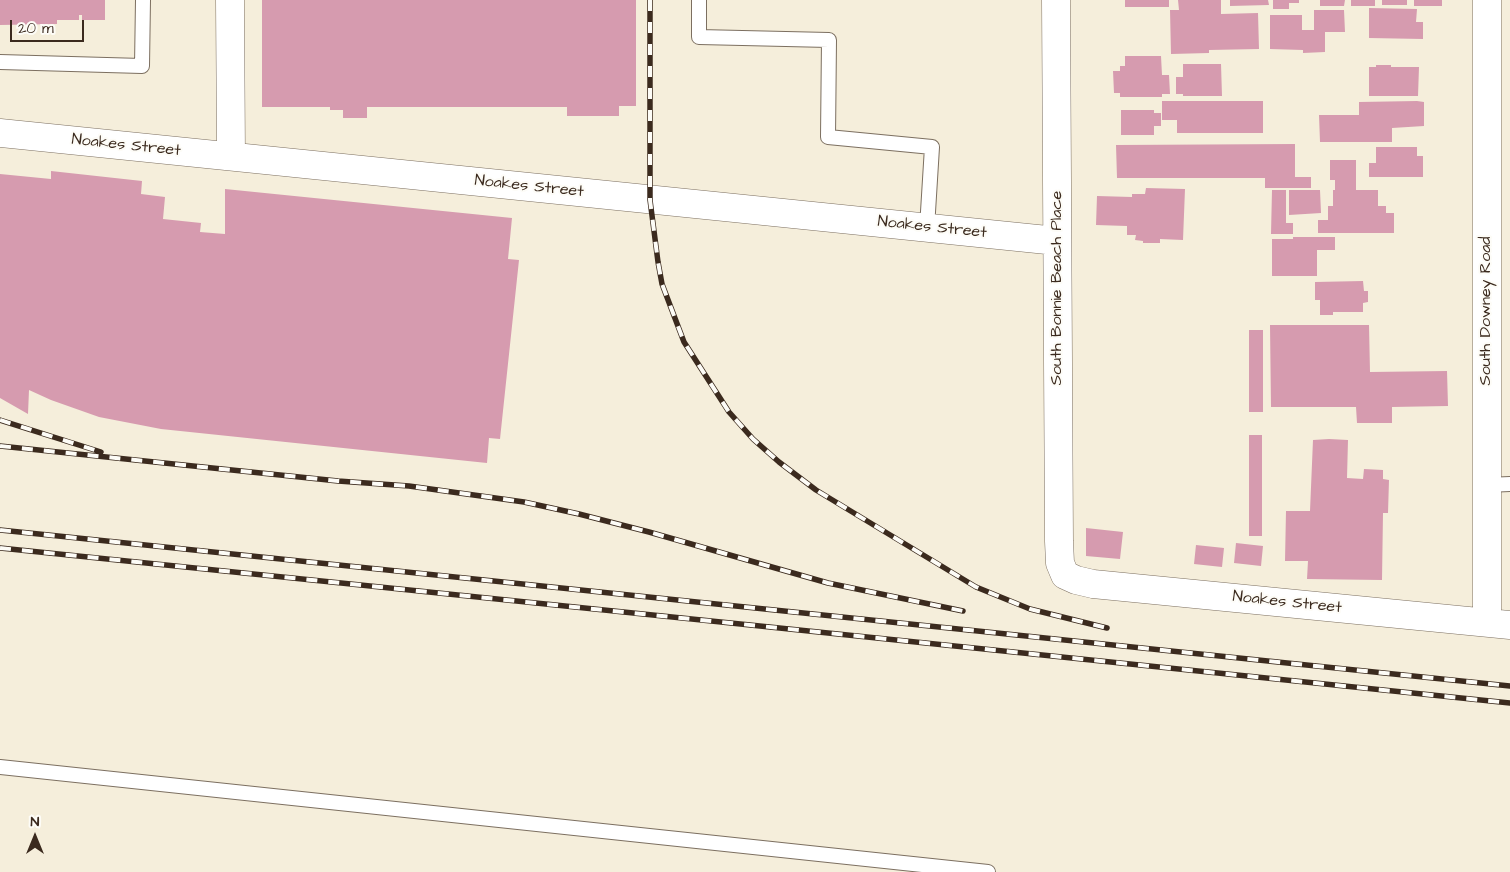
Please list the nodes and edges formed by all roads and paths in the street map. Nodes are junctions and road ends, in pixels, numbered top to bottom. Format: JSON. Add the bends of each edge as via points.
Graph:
{"nodes":[{"id":1,"x":143,"y":0,"type":"edge"},
{"id":2,"x":230,"y":0,"type":"edge"},
{"id":3,"x":699,"y":0,"type":"edge"},
{"id":4,"x":1056,"y":0,"type":"edge"},
{"id":5,"x":1486,"y":0,"type":"edge"},
{"id":6,"x":0,"y":62,"type":"edge"},
{"id":7,"x":0,"y":133,"type":"edge"},
{"id":8,"x":231,"y":156,"type":"junction"},
{"id":9,"x":927,"y":228,"type":"junction"},
{"id":10,"x":1057,"y":241,"type":"junction"},
{"id":11,"x":1499,"y":484,"type":"edge"},
{"id":12,"x":1065,"y":575,"type":"joint"},
{"id":13,"x":1499,"y":624,"type":"edge"},
{"id":14,"x":0,"y":767,"type":"edge"},
{"id":15,"x":988,"y":872,"type":"edge"}],
"edges":[{"from":1,"to":6,"type":"lane","via":[[142,66]]},
{"from":2,"to":8,"type":"street"},
{"from":3,"to":9,"type":"lane","via":[[699,37],[830,40],[828,138],[932,147]]},
{"from":4,"to":10,"type":"street","name":"South Bonnie Beach Place"},
{"from":5,"to":11,"type":"street","name":"South Downey Road"},
{"from":7,"to":8,"type":"street","name":"Noakes Street"},
{"from":8,"to":9,"type":"street","name":"Noakes Street"},
{"from":9,"to":10,"type":"street","name":"Noakes Street"},
{"from":10,"to":12,"type":"street","name":"South Bonnie Beach Place","via":[[1059,541],[1060,563]]},
{"from":11,"to":13,"type":"street","name":"South Downey Road"},
{"from":12,"to":13,"type":"street","name":"Noakes Street","via":[[1093,584]]},
{"from":14,"to":15,"type":"lane"}]}
